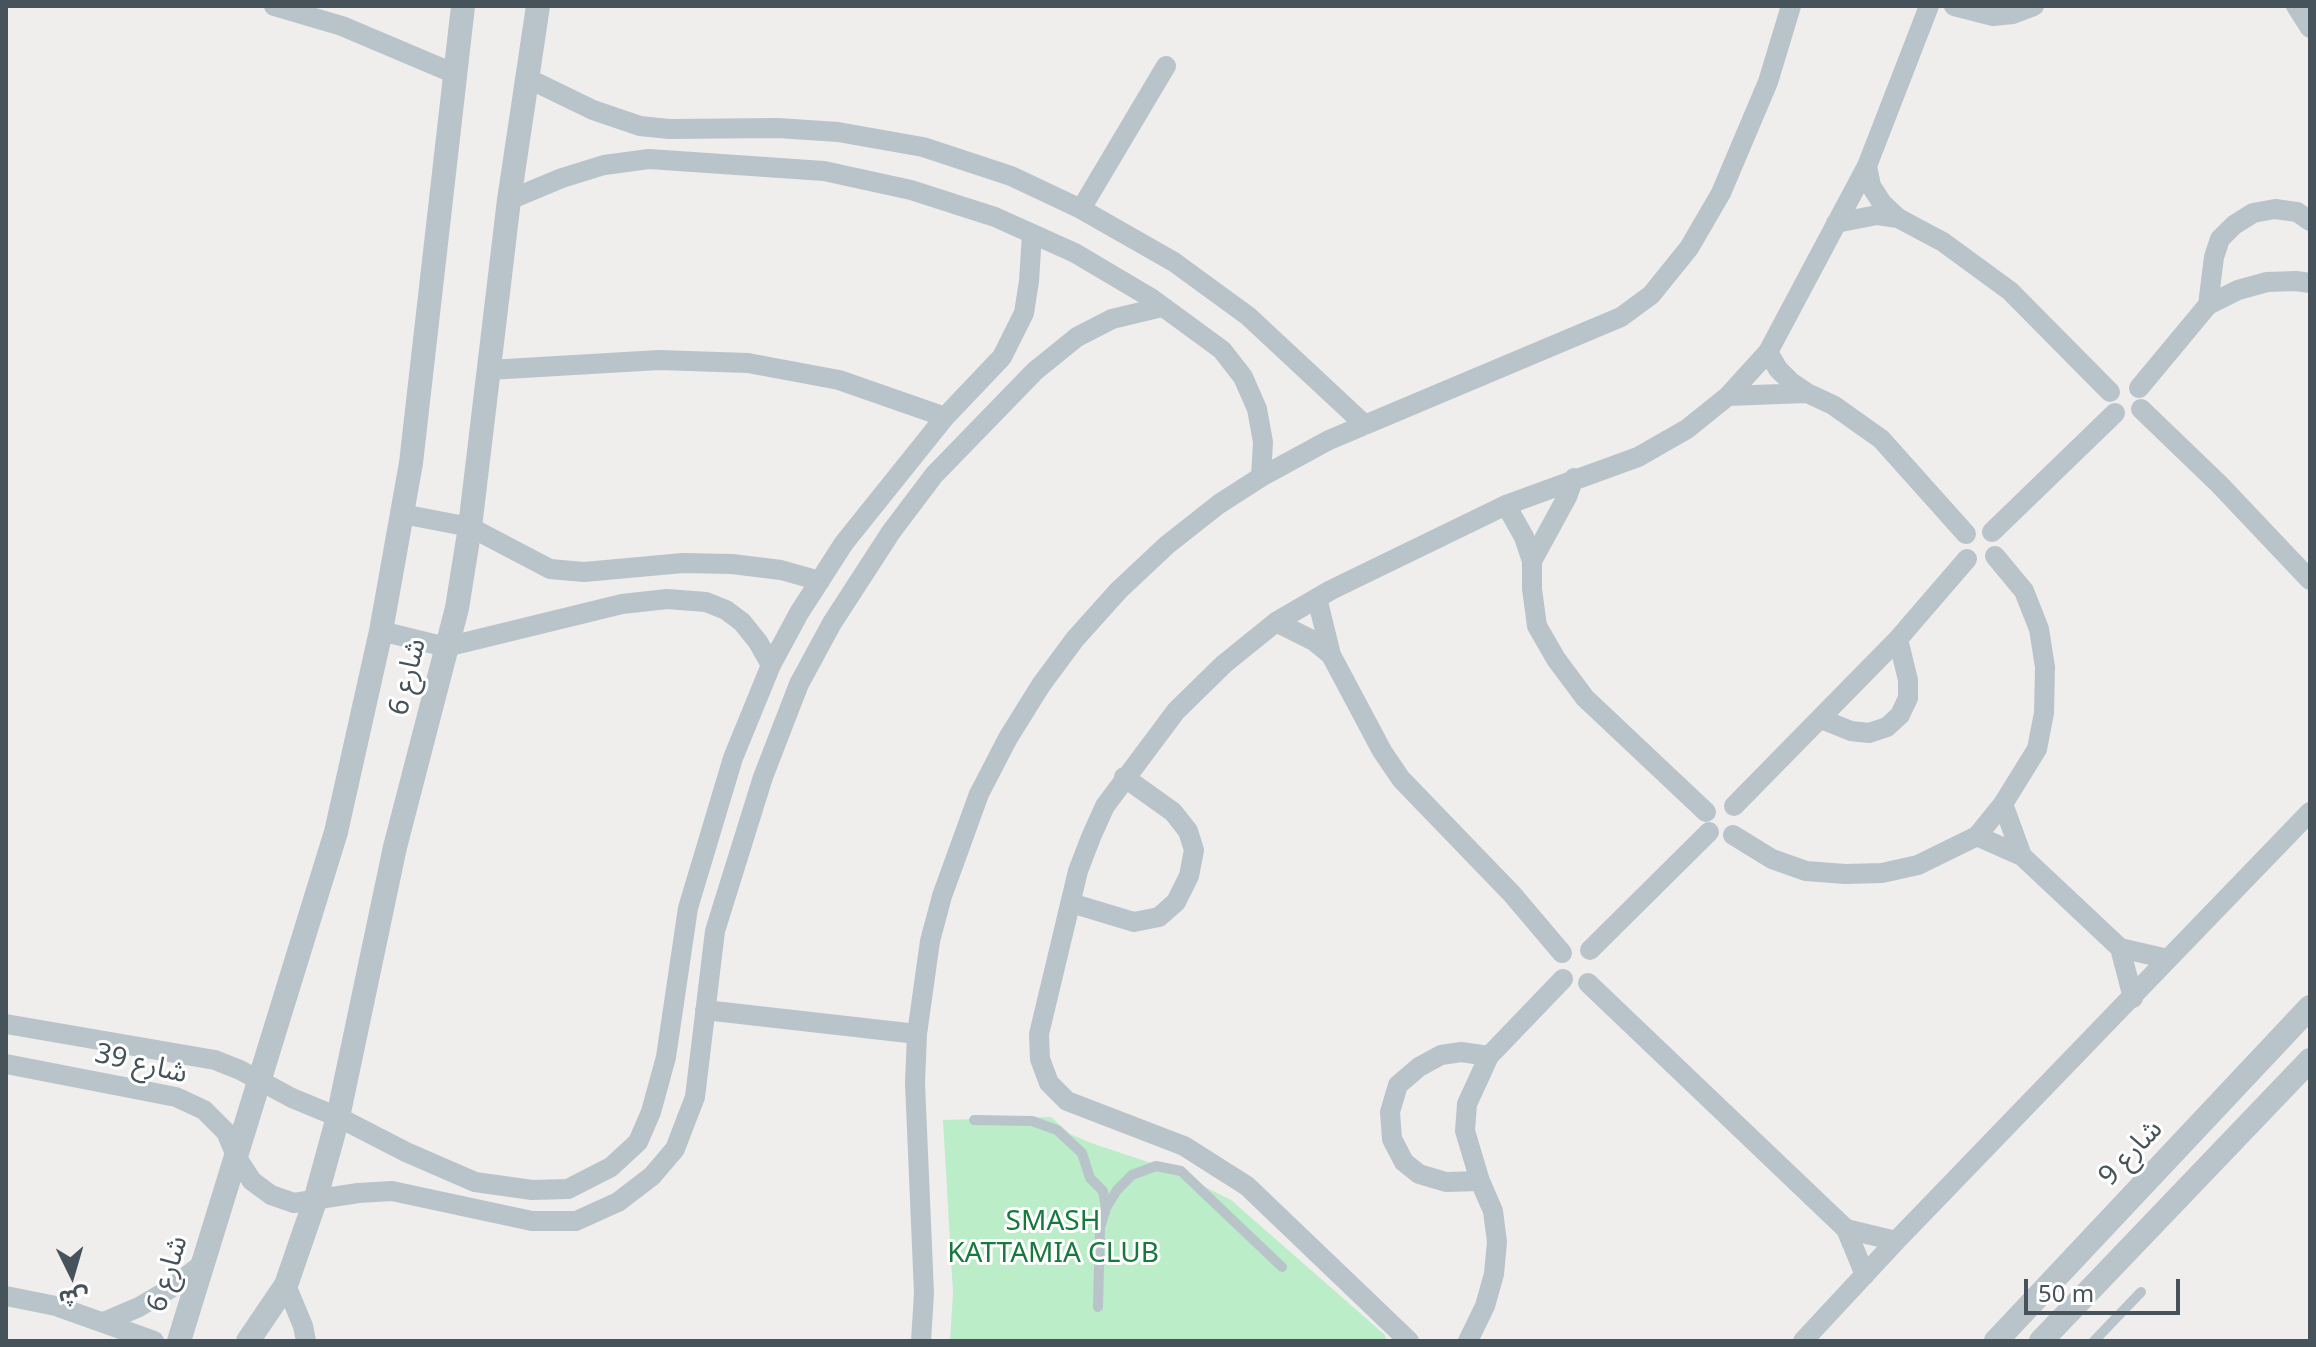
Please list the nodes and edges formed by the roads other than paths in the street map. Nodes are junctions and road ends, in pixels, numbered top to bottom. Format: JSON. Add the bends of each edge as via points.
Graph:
{"nodes":[{"id":1,"x":274,"y":6,"type":"edge"},
{"id":2,"x":463,"y":6,"type":"edge"},
{"id":3,"x":538,"y":6,"type":"edge"},
{"id":4,"x":1791,"y":6,"type":"edge"},
{"id":5,"x":1929,"y":6,"type":"edge"},
{"id":6,"x":1954,"y":6,"type":"edge"},
{"id":7,"x":2034,"y":6,"type":"edge"},
{"id":8,"x":2296,"y":6,"type":"edge"},
{"id":9,"x":2310,"y":28,"type":"edge"},
{"id":10,"x":1166,"y":66,"type":"dead end"},
{"id":11,"x":453,"y":73,"type":"junction"},
{"id":12,"x":527,"y":78,"type":"junction"},
{"id":13,"x":1867,"y":166,"type":"junction"},
{"id":14,"x":509,"y":200,"type":"junction"},
{"id":15,"x":1081,"y":209,"type":"junction"},
{"id":16,"x":1898,"y":218,"type":"junction"},
{"id":17,"x":2310,"y":221,"type":"edge"},
{"id":18,"x":1836,"y":223,"type":"junction"},
{"id":19,"x":1032,"y":234,"type":"junction"},
{"id":20,"x":2310,"y":283,"type":"edge"},
{"id":21,"x":2208,"y":305,"type":"junction"},
{"id":22,"x":1162,"y":307,"type":"junction"},
{"id":23,"x":1768,"y":352,"type":"junction"},
{"id":24,"x":489,"y":370,"type":"junction"},
{"id":25,"x":2139,"y":388,"type":"junction"},
{"id":26,"x":2110,"y":392,"type":"junction"},
{"id":27,"x":1807,"y":393,"type":"junction"},
{"id":28,"x":1728,"y":396,"type":"junction"},
{"id":29,"x":2141,"y":409,"type":"junction"},
{"id":30,"x":2115,"y":413,"type":"junction"},
{"id":31,"x":945,"y":417,"type":"junction"},
{"id":32,"x":1365,"y":425,"type":"junction"},
{"id":33,"x":1261,"y":477,"type":"junction"},
{"id":34,"x":1574,"y":478,"type":"junction"},
{"id":35,"x":1506,"y":505,"type":"junction"},
{"id":36,"x":402,"y":514,"type":"junction"},
{"id":37,"x":470,"y":527,"type":"junction"},
{"id":38,"x":1992,"y":532,"type":"junction"},
{"id":39,"x":1966,"y":534,"type":"junction"},
{"id":40,"x":1995,"y":556,"type":"junction"},
{"id":41,"x":1967,"y":559,"type":"junction"},
{"id":42,"x":1532,"y":561,"type":"junction"},
{"id":43,"x":2310,"y":580,"type":"edge"},
{"id":44,"x":820,"y":581,"type":"junction"},
{"id":45,"x":1317,"y":598,"type":"junction"},
{"id":46,"x":1276,"y":622,"type":"junction"},
{"id":47,"x":381,"y":631,"type":"junction"},
{"id":48,"x":1898,"y":639,"type":"junction"},
{"id":49,"x":446,"y":647,"type":"junction"},
{"id":50,"x":1331,"y":655,"type":"junction"},
{"id":51,"x":771,"y":665,"type":"junction"},
{"id":52,"x":1821,"y":719,"type":"junction"},
{"id":53,"x":1124,"y":777,"type":"junction"},
{"id":54,"x":2003,"y":804,"type":"junction"},
{"id":55,"x":1734,"y":806,"type":"junction"},
{"id":56,"x":2310,"y":812,"type":"edge"},
{"id":57,"x":1708,"y":822,"type":"junction"},
{"id":58,"x":1733,"y":835,"type":"junction"},
{"id":59,"x":1977,"y":836,"type":"junction"},
{"id":60,"x":2022,"y":856,"type":"junction"},
{"id":61,"x":1071,"y":903,"type":"junction"},
{"id":62,"x":2120,"y":948,"type":"junction"},
{"id":63,"x":1590,"y":950,"type":"junction"},
{"id":64,"x":1562,"y":953,"type":"junction"},
{"id":65,"x":2168,"y":959,"type":"junction"},
{"id":66,"x":1563,"y":979,"type":"junction"},
{"id":67,"x":1588,"y":983,"type":"junction"},
{"id":68,"x":2133,"y":998,"type":"junction"},
{"id":69,"x":2310,"y":1007,"type":"edge"},
{"id":70,"x":705,"y":1010,"type":"junction"},
{"id":71,"x":6,"y":1024,"type":"edge"},
{"id":72,"x":917,"y":1034,"type":"junction"},
{"id":73,"x":2283,"y":1035,"type":"junction"},
{"id":74,"x":1489,"y":1056,"type":"junction"},
{"id":75,"x":6,"y":1064,"type":"edge"},
{"id":76,"x":2309,"y":1064,"type":"edge"},
{"id":77,"x":258,"y":1080,"type":"junction"},
{"id":78,"x":338,"y":1117,"type":"junction"},
{"id":79,"x":974,"y":1120,"type":"dead end"},
{"id":80,"x":237,"y":1158,"type":"junction"},
{"id":81,"x":1214,"y":1164,"type":"junction"},
{"id":82,"x":1480,"y":1181,"type":"junction"},
{"id":83,"x":1200,"y":1187,"type":"junction"},
{"id":84,"x":315,"y":1201,"type":"junction"},
{"id":85,"x":1106,"y":1208,"type":"junction"},
{"id":86,"x":1846,"y":1229,"type":"junction"},
{"id":87,"x":1896,"y":1241,"type":"junction"},
{"id":88,"x":202,"y":1264,"type":"junction"},
{"id":89,"x":1282,"y":1267,"type":"dead end"},
{"id":90,"x":1865,"y":1275,"type":"junction"},
{"id":91,"x":286,"y":1285,"type":"junction"},
{"id":92,"x":2141,"y":1292,"type":"dead end"},
{"id":93,"x":6,"y":1296,"type":"edge"},
{"id":94,"x":1098,"y":1307,"type":"dead end"},
{"id":95,"x":104,"y":1322,"type":"junction"},
{"id":96,"x":154,"y":1341,"type":"edge"},
{"id":97,"x":179,"y":1341,"type":"edge"},
{"id":98,"x":248,"y":1341,"type":"edge"},
{"id":99,"x":306,"y":1341,"type":"edge"},
{"id":100,"x":921,"y":1341,"type":"edge"},
{"id":101,"x":1409,"y":1341,"type":"edge"},
{"id":102,"x":1468,"y":1341,"type":"edge"},
{"id":103,"x":1803,"y":1341,"type":"edge"},
{"id":104,"x":1996,"y":1341,"type":"edge"},
{"id":105,"x":2041,"y":1341,"type":"edge"},
{"id":106,"x":2094,"y":1341,"type":"edge"}],
"edges":[{"from":1,"to":11,"type":"street","via":[[368,36]]},
{"from":2,"to":11,"type":"street","name":"شارع 6"},
{"from":3,"to":12,"type":"street","name":"شارع 6"},
{"from":4,"to":32,"type":"street","via":[[1768,82],[1721,193],[1689,248],[1651,295],[1621,317]]},
{"from":5,"to":13,"type":"street"},
{"from":6,"to":7,"type":"street","via":[[1993,16]]},
{"from":8,"to":9,"type":"street"},
{"from":10,"to":15,"type":"street"},
{"from":11,"to":36,"type":"street","name":"شارع 6"},
{"from":12,"to":14,"type":"street","name":"شارع 6"},
{"from":12,"to":15,"type":"street","via":[[640,126],[838,132],[923,147],[1011,176]]},
{"from":13,"to":16,"type":"street","via":[[1871,186]]},
{"from":13,"to":18,"type":"street"},
{"from":14,"to":19,"type":"street","via":[[604,165],[649,159],[824,171],[911,190]]},
{"from":14,"to":24,"type":"street","name":"شارع 6"},
{"from":15,"to":32,"type":"street","via":[[1174,262],[1248,316]]},
{"from":16,"to":18,"type":"street","via":[[1877,215]]},
{"from":16,"to":26,"type":"street","via":[[1943,242],[2010,291]]},
{"from":17,"to":21,"type":"street","via":[[2297,212],[2275,209],[2253,213],[2234,225],[2220,239],[2214,257]]},
{"from":18,"to":23,"type":"street"},
{"from":19,"to":22,"type":"street","via":[[1075,253]]},
{"from":19,"to":31,"type":"street","name":"شارع 39","via":[[1024,313],[1002,357]]},
{"from":20,"to":21,"type":"street","via":[[2267,282]]},
{"from":21,"to":25,"type":"street"},
{"from":22,"to":33,"type":"street","via":[[1222,350],[1243,377],[1263,442]]},
{"from":22,"to":70,"type":"street","name":"شارع 39","via":[[1112,319],[1077,337],[1035,371],[934,475],[864,572],[799,684],[763,777],[715,931]]},
{"from":23,"to":27,"type":"street"},
{"from":23,"to":28,"type":"street"},
{"from":24,"to":31,"type":"street","via":[[659,360],[748,363],[839,380]]},
{"from":24,"to":37,"type":"street","name":"شارع 6"},
{"from":25,"to":26,"type":"street","via":[[2121,382]]},
{"from":25,"to":29,"type":"street"},
{"from":26,"to":30,"type":"street"},
{"from":27,"to":28,"type":"street"},
{"from":27,"to":39,"type":"street","via":[[1881,439]]},
{"from":28,"to":34,"type":"street","via":[[1687,429],[1638,457]]},
{"from":29,"to":30,"type":"street","via":[[2129,417]]},
{"from":29,"to":43,"type":"street"},
{"from":30,"to":38,"type":"street"},
{"from":31,"to":44,"type":"street","name":"شارع 39","via":[[852,532]]},
{"from":32,"to":33,"type":"street"},
{"from":33,"to":72,"type":"street","via":[[1219,504],[1119,590],[1067,651],[1008,738],[979,794],[942,896]]},
{"from":34,"to":35,"type":"street"},
{"from":34,"to":42,"type":"street"},
{"from":35,"to":42,"type":"street"},
{"from":35,"to":45,"type":"street"},
{"from":36,"to":37,"type":"street"},
{"from":36,"to":47,"type":"street","name":"شارع 6"},
{"from":37,"to":44,"type":"street","via":[[550,569],[732,564]]},
{"from":37,"to":49,"type":"street","name":"شارع 6"},
{"from":38,"to":39,"type":"street","via":[[1979,528]]},
{"from":38,"to":40,"type":"street","via":[[1998,543]]},
{"from":39,"to":41,"type":"street","via":[[1962,547]]},
{"from":40,"to":41,"type":"street","via":[[1982,564]]},
{"from":40,"to":54,"type":"street","via":[[2024,591],[2039,629],[2045,667],[2037,749]]},
{"from":41,"to":48,"type":"street"},
{"from":42,"to":57,"type":"street","via":[[1537,626],[1556,659],[1585,698]]},
{"from":44,"to":51,"type":"street","name":"شارع 39"},
{"from":45,"to":46,"type":"street"},
{"from":45,"to":50,"type":"street"},
{"from":46,"to":50,"type":"street"},
{"from":46,"to":53,"type":"street","via":[[1176,711]]},
{"from":47,"to":49,"type":"street"},
{"from":47,"to":77,"type":"street","name":"شارع 6","via":[[336,832]]},
{"from":48,"to":52,"type":"street"},
{"from":48,"to":52,"type":"street","via":[[1908,680],[1908,698],[1900,715],[1869,733]]},
{"from":49,"to":51,"type":"street","via":[[622,604],[667,599],[706,602],[726,610],[742,622]]},
{"from":49,"to":78,"type":"street","name":"شارع 6","via":[[395,847]]},
{"from":50,"to":64,"type":"street","via":[[1401,779]]},
{"from":51,"to":78,"type":"street","name":"شارع 39","via":[[733,758],[688,908],[666,1057],[638,1142],[611,1167],[568,1189],[532,1190],[475,1182]]},
{"from":52,"to":55,"type":"street"},
{"from":53,"to":61,"type":"street","via":[[1091,837]]},
{"from":53,"to":61,"type":"street","via":[[1173,812],[1188,831],[1194,850],[1189,876],[1176,902],[1159,917],[1134,922]]},
{"from":54,"to":59,"type":"street"},
{"from":54,"to":60,"type":"street"},
{"from":55,"to":57,"type":"street","via":[[1719,802]]},
{"from":55,"to":58,"type":"street","via":[[1741,821]]},
{"from":56,"to":65,"type":"street"},
{"from":57,"to":58,"type":"street","via":[[1721,838]]},
{"from":57,"to":63,"type":"street"},
{"from":58,"to":59,"type":"street","via":[[1783,863],[1845,874],[1918,865]]},
{"from":59,"to":60,"type":"street"},
{"from":60,"to":62,"type":"street"},
{"from":61,"to":81,"type":"street","via":[[1039,1034],[1040,1059],[1049,1083],[1067,1101],[1184,1146]]},
{"from":62,"to":65,"type":"street"},
{"from":62,"to":68,"type":"street"},
{"from":63,"to":64,"type":"street","via":[[1570,947]]},
{"from":63,"to":67,"type":"street","via":[[1597,967]]},
{"from":64,"to":66,"type":"street","via":[[1558,971]]},
{"from":65,"to":68,"type":"street"},
{"from":66,"to":67,"type":"street"},
{"from":66,"to":74,"type":"street"},
{"from":67,"to":86,"type":"street"},
{"from":68,"to":87,"type":"street"},
{"from":69,"to":73,"type":"street","name":"شارع 9"},
{"from":70,"to":72,"type":"street"},
{"from":70,"to":84,"type":"street","name":"شارع 39","via":[[695,1097],[675,1149],[652,1176],[618,1202],[576,1221],[532,1221],[392,1191]]},
{"from":71,"to":77,"type":"street","name":"شارع 39","via":[[215,1060]]},
{"from":72,"to":100,"type":"street"},
{"from":73,"to":76,"type":"street"},
{"from":73,"to":104,"type":"street","name":"شارع 9"},
{"from":74,"to":82,"type":"street","via":[[1467,1104],[1465,1131]]},
{"from":74,"to":82,"type":"street","via":[[1441,1055],[1419,1067],[1398,1085],[1390,1112],[1392,1139],[1404,1162],[1419,1174],[1446,1182]]},
{"from":75,"to":80,"type":"street","name":"شارع 39","via":[[176,1097],[204,1110],[226,1132]]},
{"from":76,"to":105,"type":"street"},
{"from":77,"to":78,"type":"street","name":"شارع 39"},
{"from":77,"to":80,"type":"street","name":"شارع 6"},
{"from":78,"to":84,"type":"street","name":"شارع 6"},
{"from":79,"to":85,"type":"lane","via":[[1032,1121],[1057,1130],[1082,1153],[1090,1178],[1103,1191]]},
{"from":80,"to":84,"type":"street","name":"شارع 39","via":[[252,1181],[271,1195],[294,1203]]},
{"from":80,"to":88,"type":"street","name":"شارع 6"},
{"from":81,"to":83,"type":"lane"},
{"from":81,"to":101,"type":"street","via":[[1247,1186]]},
{"from":82,"to":102,"type":"street","via":[[1493,1211],[1497,1242],[1485,1306]]},
{"from":83,"to":85,"type":"lane","via":[[1181,1171],[1156,1166],[1132,1175]]},
{"from":83,"to":89,"type":"lane"},
{"from":84,"to":91,"type":"street","name":"شارع 6"},
{"from":85,"to":94,"type":"lane","via":[[1100,1228]]},
{"from":86,"to":87,"type":"street"},
{"from":86,"to":90,"type":"street"},
{"from":87,"to":90,"type":"street"},
{"from":88,"to":95,"type":"street","via":[[173,1287]]},
{"from":88,"to":97,"type":"street","name":"شارع 6"},
{"from":90,"to":103,"type":"street"},
{"from":91,"to":98,"type":"street","name":"شارع 6"},
{"from":91,"to":99,"type":"street"},
{"from":92,"to":106,"type":"lane"},
{"from":93,"to":95,"type":"street"},
{"from":95,"to":96,"type":"street"}]}
